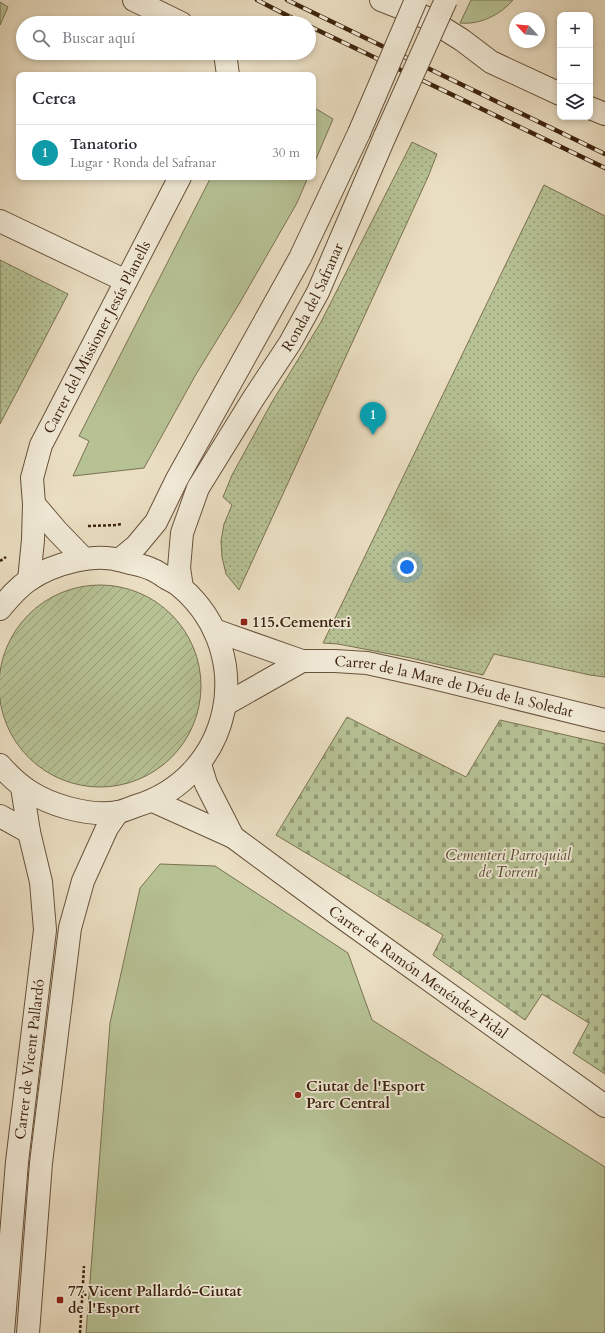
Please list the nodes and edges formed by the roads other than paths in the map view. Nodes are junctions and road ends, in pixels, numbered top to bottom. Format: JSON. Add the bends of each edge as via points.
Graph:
{"nodes":[{"id":1,"x":134,"y":0,"type":"edge"},
{"id":2,"x":381,"y":0,"type":"edge"},
{"id":3,"x":416,"y":0,"type":"edge"},
{"id":4,"x":446,"y":0,"type":"edge"},
{"id":5,"x":167,"y":16,"type":"edge"},
{"id":6,"x":226,"y":60,"type":"edge"},
{"id":7,"x":228,"y":72,"type":"edge"},
{"id":8,"x":557,"y":93,"type":"edge"},
{"id":9,"x":593,"y":109,"type":"edge"},
{"id":10,"x":605,"y":114,"type":"edge"},
{"id":11,"x":178,"y":180,"type":"edge"},
{"id":12,"x":0,"y":221,"type":"edge"},
{"id":13,"x":126,"y":281,"type":"junction"},
{"id":14,"x":34,"y":504,"type":"junction"},
{"id":15,"x":84,"y":559,"type":"junction"},
{"id":16,"x":119,"y":560,"type":"junction"},
{"id":17,"x":29,"y":580,"type":"junction"},
{"id":18,"x":182,"y":588,"type":"junction"},
{"id":19,"x":0,"y":609,"type":"edge"},
{"id":20,"x":214,"y":630,"type":"junction"},
{"id":21,"x":302,"y":661,"type":"junction"},
{"id":22,"x":226,"y":704,"type":"junction"},
{"id":23,"x":605,"y":720,"type":"edge"},
{"id":24,"x":200,"y":764,"type":"junction"},
{"id":25,"x":0,"y":765,"type":"edge"},
{"id":26,"x":22,"y":787,"type":"junction"},
{"id":27,"x":153,"y":801,"type":"junction"},
{"id":28,"x":118,"y":812,"type":"junction"},
{"id":29,"x":0,"y":816,"type":"edge"},
{"id":30,"x":29,"y":832,"type":"junction"},
{"id":31,"x":233,"y":837,"type":"junction"},
{"id":32,"x":605,"y":1106,"type":"edge"},
{"id":33,"x":3,"y":1333,"type":"edge"},
{"id":34,"x":28,"y":1333,"type":"edge"}],
"edges":[{"from":1,"to":5,"type":"street"},
{"from":2,"to":8,"type":"street","via":[[427,18],[491,62]]},
{"from":3,"to":16,"type":"street","name":"Ronda del Safranar","bridge":true,"via":[[359,133],[300,258],[177,479],[156,522],[136,546]]},
{"from":4,"to":18,"type":"street","name":"Ronda del Safranar","bridge":true,"via":[[318,292],[290,343],[198,488],[182,533],[179,568]]},
{"from":6,"to":7,"type":"street"},
{"from":9,"to":10,"type":"street"},
{"from":11,"to":13,"type":"street","name":"Carrer del Missioner Jesús Planells"},
{"from":12,"to":13,"type":"street"},
{"from":13,"to":14,"type":"street","name":"Carrer del Missioner Jesús Planells","via":[[41,445],[32,478]]},
{"from":14,"to":15,"type":"street"},
{"from":14,"to":17,"type":"street","name":"Carrer del Missioner Jesús Planells","via":[[34,540]]},
{"from":15,"to":16,"type":"street"},
{"from":15,"to":17,"type":"street","via":[[57,566]]},
{"from":16,"to":18,"type":"street","via":[[153,570]]},
{"from":17,"to":19,"type":"street","via":[[13,593]]},
{"from":18,"to":20,"type":"street","via":[[200,607]]},
{"from":20,"to":21,"type":"street","name":"Carrer de la Mare de Déu de la Soledat"},
{"from":20,"to":22,"type":"street","via":[[223,653],[227,676]]},
{"from":21,"to":22,"type":"street","name":"Carrer de la Mare de Déu de la Soledat"},
{"from":21,"to":23,"type":"street","name":"Carrer de la Mare de Déu de la Soledat","via":[[367,663]]},
{"from":22,"to":24,"type":"street","via":[[216,736]]},
{"from":24,"to":27,"type":"street","via":[[180,785]]},
{"from":24,"to":31,"type":"street","name":"Carrer de Ramón Menéndez Pidal","via":[[206,784]]},
{"from":25,"to":26,"type":"street"},
{"from":26,"to":28,"type":"street","via":[[48,802],[83,812]]},
{"from":26,"to":30,"type":"street","name":"Carrer de Vicent Pallardó"},
{"from":27,"to":28,"type":"street"},
{"from":27,"to":31,"type":"street","name":"Carrer de Ramón Menéndez Pidal"},
{"from":28,"to":34,"type":"street","name":"Carrer de Vicent Pallardó","via":[[106,828],[82,881],[70,928],[41,1163]]},
{"from":29,"to":30,"type":"street"},
{"from":30,"to":33,"type":"street","name":"Carrer de Vicent Pallardó","via":[[41,882],[45,930],[17,1162]]},
{"from":31,"to":32,"type":"street","name":"Carrer de Ramón Menéndez Pidal"}]}
